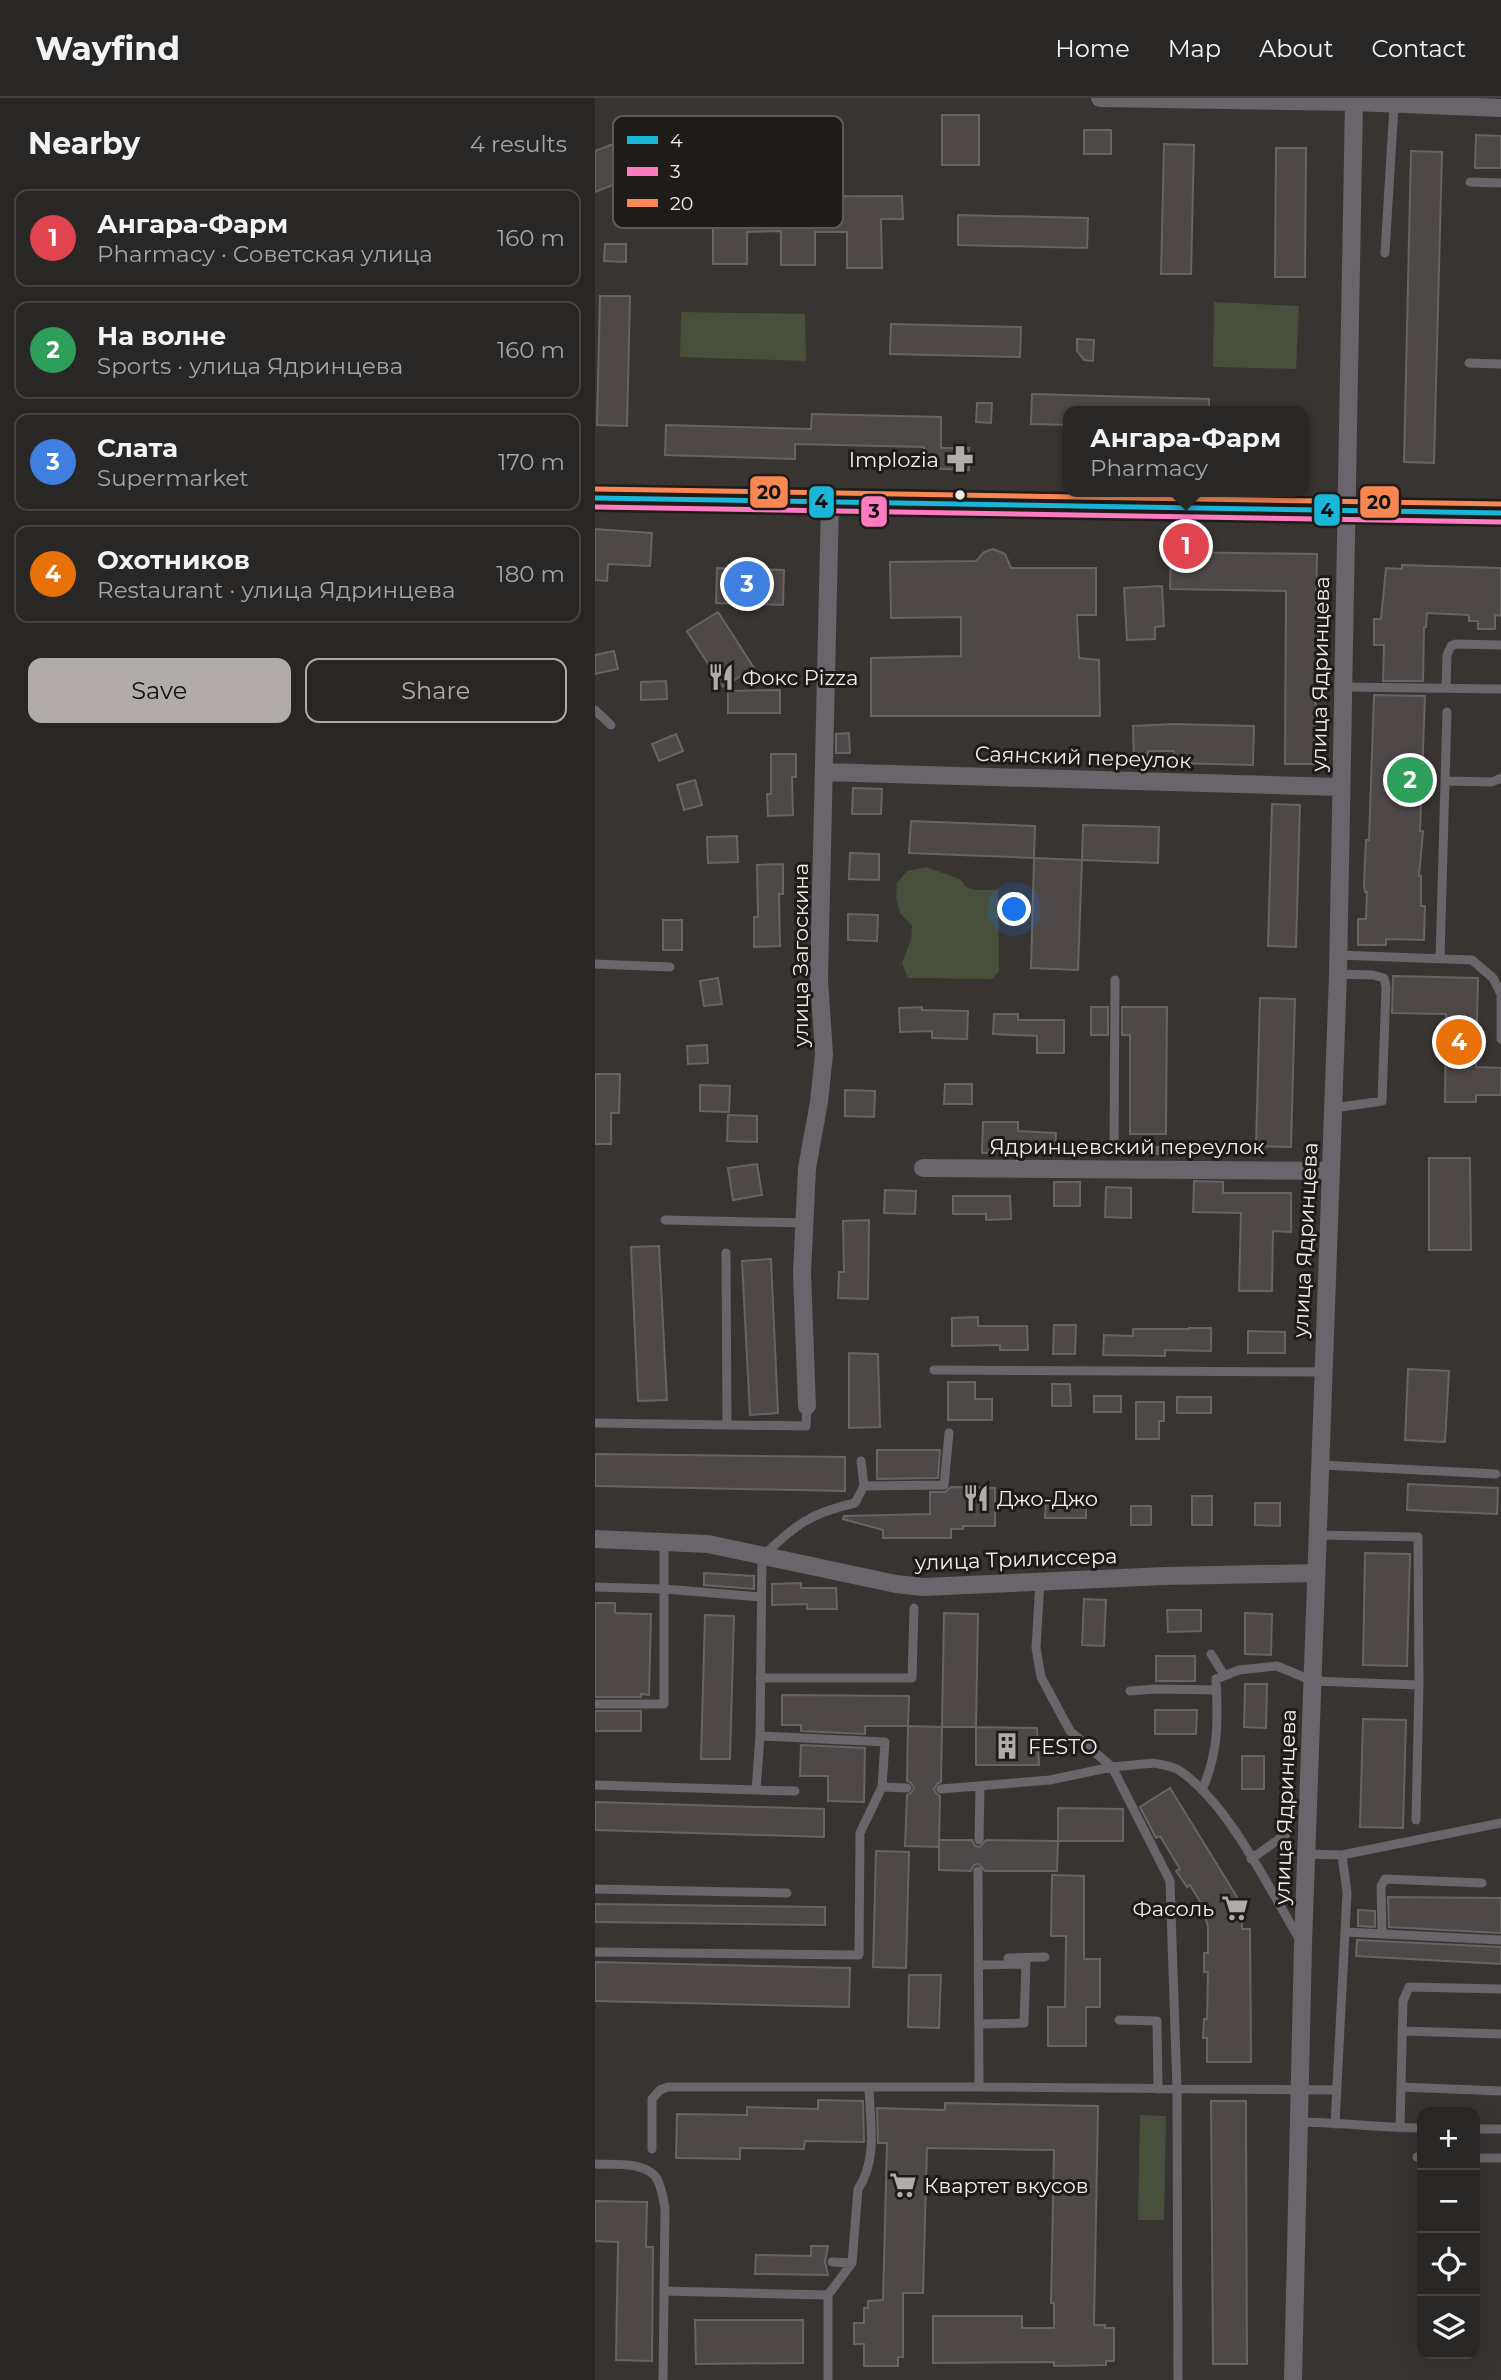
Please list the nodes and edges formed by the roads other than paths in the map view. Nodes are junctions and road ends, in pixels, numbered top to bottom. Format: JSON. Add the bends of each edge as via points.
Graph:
{"nodes":[{"id":1,"x":1100,"y":98,"type":"edge"},
{"id":2,"x":1354,"y":102,"type":"junction"},
{"id":3,"x":1394,"y":105,"type":"junction"},
{"id":4,"x":1501,"y":108,"type":"edge"},
{"id":5,"x":1470,"y":182,"type":"dead end"},
{"id":6,"x":1501,"y":183,"type":"edge"},
{"id":7,"x":1385,"y":253,"type":"dead end"},
{"id":8,"x":1469,"y":363,"type":"dead end"},
{"id":9,"x":1501,"y":364,"type":"edge"},
{"id":10,"x":595,"y":498,"type":"edge"},
{"id":11,"x":830,"y":503,"type":"junction"},
{"id":12,"x":1347,"y":512,"type":"junction"},
{"id":13,"x":1501,"y":513,"type":"edge"},
{"id":14,"x":1501,"y":645,"type":"edge"},
{"id":15,"x":1342,"y":687,"type":"junction"},
{"id":16,"x":1446,"y":688,"type":"junction"},
{"id":17,"x":1501,"y":690,"type":"edge"},
{"id":18,"x":595,"y":710,"type":"edge"},
{"id":19,"x":1447,"y":712,"type":"dead end"},
{"id":20,"x":611,"y":725,"type":"dead end"},
{"id":21,"x":824,"y":772,"type":"junction"},
{"id":22,"x":1501,"y":778,"type":"edge"},
{"id":23,"x":1445,"y":781,"type":"junction"},
{"id":24,"x":1340,"y":787,"type":"junction"},
{"id":25,"x":1338,"y":955,"type":"junction"},
{"id":26,"x":1440,"y":957,"type":"junction"},
{"id":27,"x":595,"y":964,"type":"edge"},
{"id":28,"x":670,"y":967,"type":"dead end"},
{"id":29,"x":1338,"y":974,"type":"junction"},
{"id":30,"x":1115,"y":980,"type":"dead end"},
{"id":31,"x":1501,"y":1039,"type":"edge"},
{"id":32,"x":1333,"y":1108,"type":"junction"},
{"id":33,"x":1196,"y":1150,"type":"dead end"},
{"id":34,"x":923,"y":1168,"type":"dead end"},
{"id":35,"x":1331,"y":1171,"type":"junction"},
{"id":36,"x":665,"y":1220,"type":"dead end"},
{"id":37,"x":804,"y":1223,"type":"junction"},
{"id":38,"x":726,"y":1253,"type":"dead end"},
{"id":39,"x":934,"y":1370,"type":"dead end"},
{"id":40,"x":1322,"y":1372,"type":"junction"},
{"id":41,"x":807,"y":1406,"type":"joint"},
{"id":42,"x":595,"y":1423,"type":"edge"},
{"id":43,"x":727,"y":1425,"type":"junction"},
{"id":44,"x":949,"y":1433,"type":"dead end"},
{"id":45,"x":861,"y":1461,"type":"dead end"},
{"id":46,"x":1321,"y":1465,"type":"junction"},
{"id":47,"x":1496,"y":1474,"type":"dead end"},
{"id":48,"x":864,"y":1486,"type":"junction"},
{"id":49,"x":1318,"y":1535,"type":"junction"},
{"id":50,"x":595,"y":1539,"type":"edge"},
{"id":51,"x":664,"y":1542,"type":"junction"},
{"id":52,"x":762,"y":1557,"type":"junction"},
{"id":53,"x":1316,"y":1573,"type":"junction"},
{"id":54,"x":1040,"y":1582,"type":"junction"},
{"id":55,"x":595,"y":1587,"type":"edge"},
{"id":56,"x":664,"y":1589,"type":"junction"},
{"id":57,"x":761,"y":1597,"type":"junction"},
{"id":58,"x":914,"y":1608,"type":"dead end"},
{"id":59,"x":1211,"y":1654,"type":"dead end"},
{"id":60,"x":1224,"y":1675,"type":"junction"},
{"id":61,"x":760,"y":1678,"type":"junction"},
{"id":62,"x":1313,"y":1681,"type":"junction"},
{"id":63,"x":1419,"y":1685,"type":"junction"},
{"id":64,"x":1217,"y":1690,"type":"junction"},
{"id":65,"x":1131,"y":1691,"type":"dead end"},
{"id":66,"x":595,"y":1703,"type":"edge"},
{"id":67,"x":760,"y":1736,"type":"junction"},
{"id":68,"x":1112,"y":1767,"type":"junction"},
{"id":69,"x":595,"y":1785,"type":"edge"},
{"id":70,"x":979,"y":1786,"type":"junction"},
{"id":71,"x":882,"y":1787,"type":"junction"},
{"id":72,"x":907,"y":1788,"type":"dead end"},
{"id":73,"x":941,"y":1789,"type":"dead end"},
{"id":74,"x":756,"y":1790,"type":"junction"},
{"id":75,"x":1202,"y":1790,"type":"junction"},
{"id":76,"x":795,"y":1791,"type":"dead end"},
{"id":77,"x":1416,"y":1820,"type":"dead end"},
{"id":78,"x":1501,"y":1823,"type":"edge"},
{"id":79,"x":1286,"y":1834,"type":"dead end"},
{"id":80,"x":978,"y":1840,"type":"dead end"},
{"id":81,"x":1306,"y":1854,"type":"junction"},
{"id":82,"x":1342,"y":1855,"type":"junction"},
{"id":83,"x":1251,"y":1859,"type":"junction"},
{"id":84,"x":978,"y":1871,"type":"dead end"},
{"id":85,"x":1482,"y":1883,"type":"dead end"},
{"id":86,"x":595,"y":1889,"type":"edge"},
{"id":87,"x":787,"y":1894,"type":"dead end"},
{"id":88,"x":1345,"y":1932,"type":"junction"},
{"id":89,"x":1382,"y":1934,"type":"junction"},
{"id":90,"x":1501,"y":1940,"type":"edge"},
{"id":91,"x":1303,"y":1944,"type":"junction"},
{"id":92,"x":595,"y":1952,"type":"edge"},
{"id":93,"x":1045,"y":1957,"type":"dead end"},
{"id":94,"x":978,"y":1962,"type":"junction"},
{"id":95,"x":1501,"y":1989,"type":"edge"},
{"id":96,"x":1119,"y":2020,"type":"dead end"},
{"id":97,"x":978,"y":2024,"type":"junction"},
{"id":98,"x":1402,"y":2031,"type":"junction"},
{"id":99,"x":1501,"y":2034,"type":"edge"},
{"id":100,"x":869,"y":2087,"type":"junction"},
{"id":101,"x":978,"y":2087,"type":"junction"},
{"id":102,"x":1401,"y":2087,"type":"junction"},
{"id":103,"x":1158,"y":2089,"type":"junction"},
{"id":104,"x":1177,"y":2089,"type":"junction"},
{"id":105,"x":1298,"y":2089,"type":"junction"},
{"id":106,"x":1336,"y":2090,"type":"junction"},
{"id":107,"x":1501,"y":2091,"type":"edge"},
{"id":108,"x":1297,"y":2122,"type":"junction"},
{"id":109,"x":1335,"y":2124,"type":"junction"},
{"id":110,"x":1400,"y":2128,"type":"junction"},
{"id":111,"x":1417,"y":2129,"type":"edge"},
{"id":112,"x":1480,"y":2129,"type":"edge"},
{"id":113,"x":1501,"y":2129,"type":"edge"},
{"id":114,"x":652,"y":2149,"type":"dead end"},
{"id":115,"x":1480,"y":2158,"type":"edge"},
{"id":116,"x":1501,"y":2158,"type":"edge"},
{"id":117,"x":595,"y":2164,"type":"edge"},
{"id":118,"x":832,"y":2262,"type":"dead end"},
{"id":119,"x":852,"y":2263,"type":"junction"},
{"id":120,"x":664,"y":2291,"type":"junction"},
{"id":121,"x":828,"y":2295,"type":"junction"},
{"id":122,"x":663,"y":2380,"type":"edge"},
{"id":123,"x":828,"y":2380,"type":"edge"},
{"id":124,"x":1178,"y":2380,"type":"edge"},
{"id":125,"x":1293,"y":2380,"type":"edge"}],
"edges":[{"from":1,"to":2,"type":"street"},
{"from":2,"to":3,"type":"street"},
{"from":2,"to":12,"type":"street","name":"улица Ядринцева"},
{"from":3,"to":4,"type":"street"},
{"from":3,"to":7,"type":"lane"},
{"from":5,"to":6,"type":"lane"},
{"from":8,"to":9,"type":"lane"},
{"from":10,"to":11,"type":"main road"},
{"from":11,"to":12,"type":"main road"},
{"from":11,"to":21,"type":"street","name":"улица Загоскина"},
{"from":12,"to":13,"type":"main road"},
{"from":12,"to":15,"type":"street","name":"улица Ядринцева"},
{"from":14,"to":16,"type":"lane","via":[[1451,646]]},
{"from":15,"to":16,"type":"lane"},
{"from":15,"to":24,"type":"street","name":"улица Ядринцева"},
{"from":16,"to":17,"type":"lane"},
{"from":18,"to":20,"type":"lane"},
{"from":19,"to":23,"type":"lane"},
{"from":21,"to":24,"type":"street","name":"Саянский переулок"},
{"from":21,"to":37,"type":"street","name":"улица Загоскина","via":[[820,979],[824,1054]]},
{"from":22,"to":23,"type":"lane","via":[[1492,782]]},
{"from":23,"to":26,"type":"lane"},
{"from":24,"to":25,"type":"street","name":"улица Ядринцева"},
{"from":25,"to":26,"type":"lane"},
{"from":25,"to":29,"type":"street","name":"улица Ядринцева"},
{"from":26,"to":31,"type":"lane","via":[[1472,960],[1493,978],[1501,994]]},
{"from":27,"to":28,"type":"lane"},
{"from":29,"to":32,"type":"street","name":"улица Ядринцева"},
{"from":29,"to":32,"type":"lane","via":[[1384,978],[1383,1101]]},
{"from":30,"to":33,"type":"lane","via":[[1114,1151]]},
{"from":32,"to":35,"type":"street","name":"улица Ядринцева"},
{"from":34,"to":35,"type":"street","name":"Ядринцевский переулок"},
{"from":35,"to":40,"type":"street","name":"улица Ядринцева"},
{"from":36,"to":37,"type":"lane"},
{"from":37,"to":41,"type":"street","name":"улица Загоскина"},
{"from":38,"to":43,"type":"lane"},
{"from":39,"to":40,"type":"lane"},
{"from":40,"to":46,"type":"street","name":"улица Ядринцева"},
{"from":41,"to":43,"type":"lane","via":[[806,1426]]},
{"from":42,"to":43,"type":"lane"},
{"from":44,"to":48,"type":"lane","via":[[944,1485]]},
{"from":45,"to":48,"type":"lane"},
{"from":46,"to":47,"type":"lane"},
{"from":46,"to":49,"type":"street","name":"улица Ядринцева"},
{"from":48,"to":52,"type":"lane","via":[[855,1503],[804,1520]]},
{"from":49,"to":53,"type":"street","name":"улица Ядринцева"},
{"from":49,"to":63,"type":"lane","via":[[1418,1537]]},
{"from":50,"to":51,"type":"street","name":"улица Трилиссера"},
{"from":51,"to":52,"type":"street","name":"улица Трилиссера","via":[[708,1544]]},
{"from":51,"to":56,"type":"lane"},
{"from":52,"to":54,"type":"street","name":"улица Трилиссера","via":[[923,1587]]},
{"from":52,"to":57,"type":"lane"},
{"from":53,"to":54,"type":"street","name":"улица Трилиссера"},
{"from":53,"to":62,"type":"street","name":"улица Ядринцева"},
{"from":54,"to":68,"type":"lane","via":[[1036,1648],[1041,1677],[1070,1731]]},
{"from":55,"to":56,"type":"lane"},
{"from":56,"to":57,"type":"lane"},
{"from":56,"to":66,"type":"lane","via":[[664,1703]]},
{"from":57,"to":61,"type":"lane"},
{"from":58,"to":61,"type":"lane","via":[[912,1678]]},
{"from":59,"to":60,"type":"lane"},
{"from":60,"to":62,"type":"lane","via":[[1277,1666]]},
{"from":60,"to":64,"type":"lane","via":[[1216,1679]]},
{"from":61,"to":67,"type":"lane"},
{"from":62,"to":63,"type":"lane"},
{"from":62,"to":81,"type":"street","name":"улица Ядринцева"},
{"from":63,"to":77,"type":"lane"},
{"from":64,"to":65,"type":"lane"},
{"from":64,"to":75,"type":"lane","via":[[1218,1732]]},
{"from":67,"to":71,"type":"lane","via":[[885,1742]]},
{"from":67,"to":74,"type":"lane"},
{"from":68,"to":70,"type":"lane","via":[[1050,1780]]},
{"from":68,"to":75,"type":"lane","via":[[1161,1764],[1178,1769]]},
{"from":68,"to":104,"type":"lane","via":[[1170,1881]]},
{"from":69,"to":74,"type":"lane"},
{"from":70,"to":73,"type":"lane"},
{"from":70,"to":80,"type":"lane"},
{"from":71,"to":72,"type":"lane"},
{"from":71,"to":92,"type":"lane","via":[[860,1833],[859,1955]]},
{"from":74,"to":76,"type":"lane"},
{"from":75,"to":83,"type":"lane","via":[[1227,1818]]},
{"from":78,"to":82,"type":"lane"},
{"from":79,"to":83,"type":"lane"},
{"from":81,"to":82,"type":"lane"},
{"from":81,"to":91,"type":"street","name":"улица Ядринцева"},
{"from":82,"to":88,"type":"lane","via":[[1347,1893]]},
{"from":83,"to":91,"type":"lane"},
{"from":84,"to":94,"type":"lane"},
{"from":85,"to":89,"type":"lane","via":[[1385,1880],[1381,1886]]},
{"from":86,"to":87,"type":"lane"},
{"from":88,"to":89,"type":"lane"},
{"from":88,"to":106,"type":"lane"},
{"from":89,"to":90,"type":"lane"},
{"from":91,"to":105,"type":"street","name":"улица Ядринцева"},
{"from":93,"to":94,"type":"lane"},
{"from":94,"to":97,"type":"lane"},
{"from":94,"to":97,"type":"lane","via":[[1026,1964],[1024,2023]]},
{"from":95,"to":98,"type":"lane","via":[[1409,1987],[1403,2001]]},
{"from":96,"to":103,"type":"lane","via":[[1157,2021]]},
{"from":97,"to":101,"type":"lane"},
{"from":98,"to":99,"type":"lane"},
{"from":98,"to":102,"type":"lane"},
{"from":100,"to":101,"type":"lane"},
{"from":100,"to":114,"type":"lane","via":[[668,2087],[652,2099]]},
{"from":100,"to":119,"type":"lane","via":[[871,2158],[858,2189]]},
{"from":101,"to":103,"type":"lane"},
{"from":102,"to":107,"type":"lane"},
{"from":102,"to":110,"type":"lane"},
{"from":103,"to":104,"type":"lane"},
{"from":104,"to":105,"type":"lane"},
{"from":104,"to":124,"type":"lane"},
{"from":105,"to":106,"type":"lane"},
{"from":105,"to":108,"type":"street","name":"улица Ядринцева"},
{"from":106,"to":109,"type":"lane"},
{"from":108,"to":109,"type":"lane"},
{"from":108,"to":125,"type":"street","name":"улица Ядринцева"},
{"from":109,"to":110,"type":"lane"},
{"from":110,"to":111,"type":"lane"},
{"from":112,"to":113,"type":"lane"},
{"from":115,"to":116,"type":"lane"},
{"from":117,"to":120,"type":"lane","via":[[629,2165],[655,2176],[665,2208]]},
{"from":118,"to":119,"type":"lane"},
{"from":119,"to":121,"type":"lane"},
{"from":120,"to":121,"type":"lane"},
{"from":120,"to":122,"type":"lane"},
{"from":121,"to":123,"type":"lane"}]}
